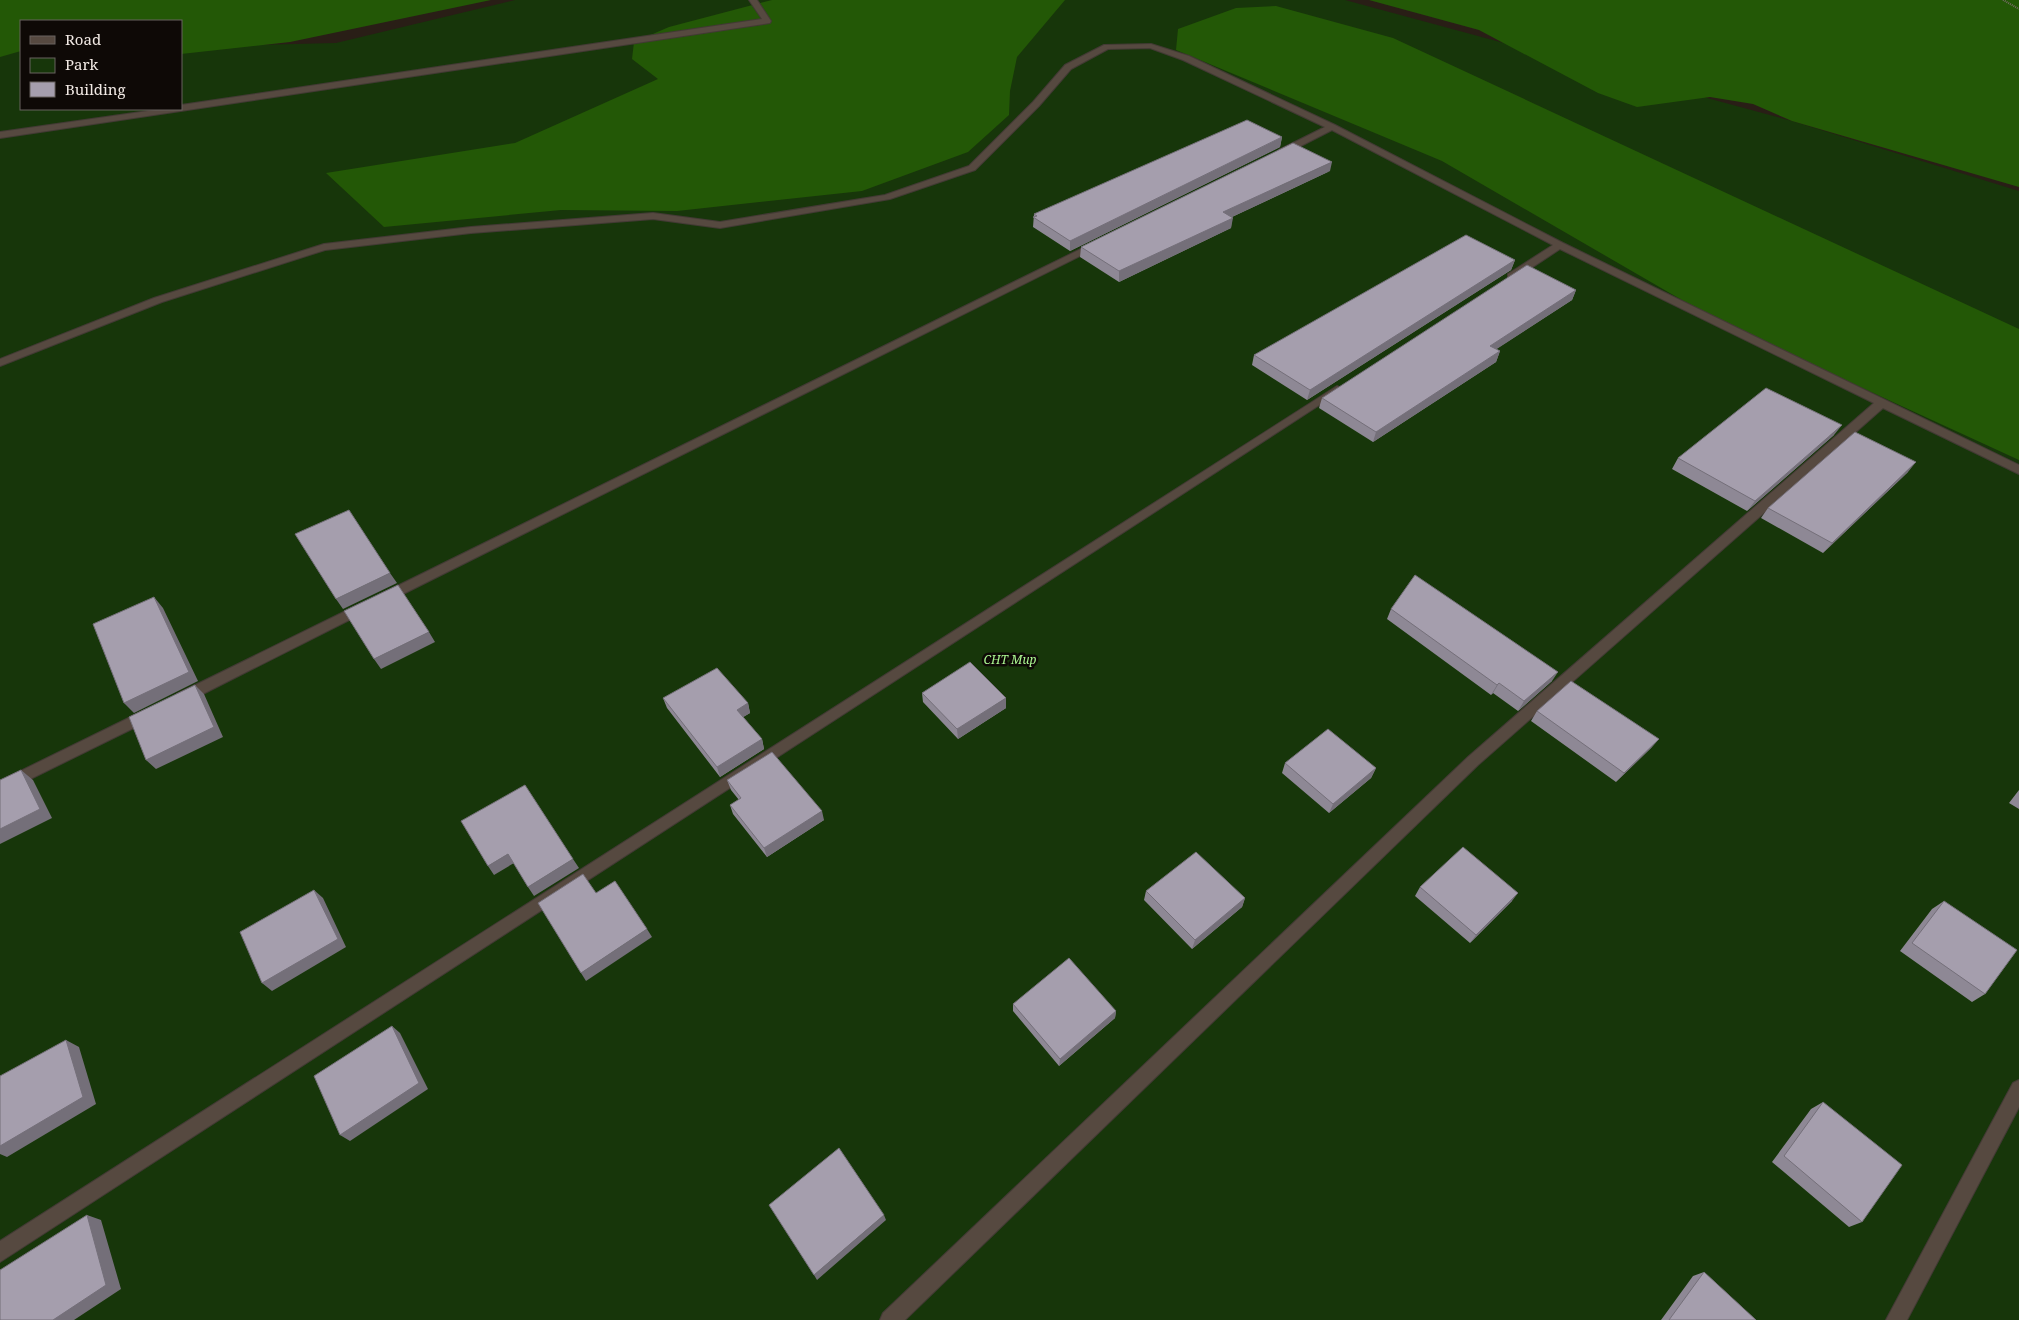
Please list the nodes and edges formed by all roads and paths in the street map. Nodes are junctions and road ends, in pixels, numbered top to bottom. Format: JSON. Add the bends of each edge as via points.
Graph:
{"nodes":[{"id":1,"x":753,"y":0,"type":"edge"},
{"id":2,"x":2003,"y":0,"type":"edge"},
{"id":3,"x":2019,"y":10,"type":"edge"},
{"id":4,"x":182,"y":108,"type":"edge"},
{"id":5,"x":170,"y":110,"type":"edge"},
{"id":6,"x":1332,"y":127,"type":"junction"},
{"id":7,"x":0,"y":135,"type":"edge"},
{"id":8,"x":1270,"y":158,"type":"edge"},
{"id":9,"x":1108,"y":238,"type":"edge"},
{"id":10,"x":1560,"y":245,"type":"junction"},
{"id":11,"x":1501,"y":283,"type":"edge"},
{"id":12,"x":0,"y":363,"type":"edge"},
{"id":13,"x":1350,"y":380,"type":"edge"},
{"id":14,"x":1881,"y":403,"type":"junction"},
{"id":15,"x":2019,"y":470,"type":"edge"},
{"id":16,"x":0,"y":788,"type":"edge"},
{"id":17,"x":2019,"y":1089,"type":"edge"},
{"id":18,"x":0,"y":1252,"type":"edge"},
{"id":19,"x":890,"y":1320,"type":"edge"},
{"id":20,"x":1896,"y":1320,"type":"edge"}],
"edges":[{"from":1,"to":4,"type":"street","via":[[767,21]]},
{"from":2,"to":3,"type":"path"},
{"from":5,"to":7,"type":"street"},
{"from":6,"to":8,"type":"street"},
{"from":6,"to":10,"type":"street"},
{"from":6,"to":12,"type":"street","via":[[1186,58],[1151,46],[1107,47],[1068,67],[972,168],[887,196],[720,225],[653,216],[471,230],[324,247],[158,300]]},
{"from":9,"to":16,"type":"street"},
{"from":10,"to":11,"type":"street"},
{"from":10,"to":14,"type":"street"},
{"from":13,"to":18,"type":"street"},
{"from":14,"to":15,"type":"street"},
{"from":14,"to":19,"type":"street","via":[[1473,761]]},
{"from":17,"to":20,"type":"street"}]}
